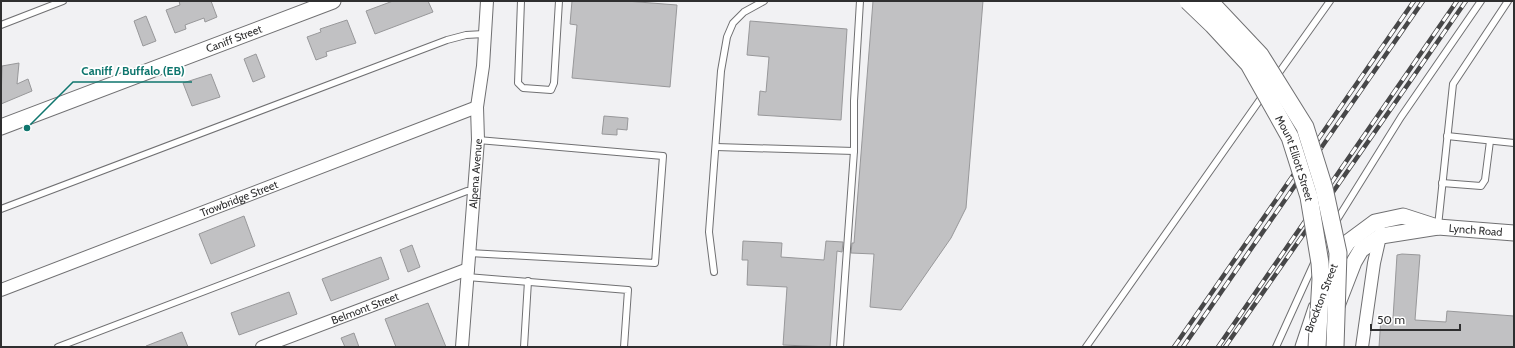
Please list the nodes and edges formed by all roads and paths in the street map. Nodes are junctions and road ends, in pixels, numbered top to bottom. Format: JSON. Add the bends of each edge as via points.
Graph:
{"nodes":[{"id":1,"x":63,"y":1,"type":"edge"},
{"id":2,"x":332,"y":1,"type":"edge"},
{"id":3,"x":487,"y":1,"type":"edge"},
{"id":4,"x":521,"y":1,"type":"edge"},
{"id":5,"x":559,"y":1,"type":"edge"},
{"id":6,"x":764,"y":1,"type":"edge"},
{"id":7,"x":860,"y":1,"type":"edge"},
{"id":8,"x":1188,"y":1,"type":"edge"},
{"id":9,"x":1209,"y":1,"type":"edge"},
{"id":10,"x":1330,"y":1,"type":"edge"},
{"id":11,"x":1481,"y":1,"type":"edge"},
{"id":12,"x":1508,"y":1,"type":"edge"},
{"id":13,"x":1,"y":25,"type":"edge"},
{"id":14,"x":484,"y":34,"type":"junction"},
{"id":15,"x":478,"y":107,"type":"junction"},
{"id":16,"x":1,"y":127,"type":"edge"},
{"id":17,"x":1447,"y":136,"type":"junction"},
{"id":18,"x":478,"y":140,"type":"junction"},
{"id":19,"x":1490,"y":141,"type":"junction"},
{"id":20,"x":1514,"y":143,"type":"edge"},
{"id":21,"x":716,"y":147,"type":"junction"},
{"id":22,"x":854,"y":152,"type":"junction"},
{"id":23,"x":1442,"y":183,"type":"junction"},
{"id":24,"x":474,"y":191,"type":"junction"},
{"id":25,"x":1,"y":209,"type":"edge"},
{"id":26,"x":1438,"y":227,"type":"junction"},
{"id":27,"x":1380,"y":228,"type":"junction"},
{"id":28,"x":1329,"y":233,"type":"dead end"},
{"id":29,"x":1514,"y":233,"type":"edge"},
{"id":30,"x":1325,"y":240,"type":"dead end"},
{"id":31,"x":469,"y":253,"type":"junction"},
{"id":32,"x":714,"y":272,"type":"dead end"},
{"id":33,"x":467,"y":273,"type":"junction"},
{"id":34,"x":528,"y":282,"type":"junction"},
{"id":35,"x":1,"y":290,"type":"edge"},
{"id":36,"x":58,"y":347,"type":"edge"},
{"id":37,"x":262,"y":347,"type":"edge"},
{"id":38,"x":462,"y":347,"type":"edge"},
{"id":39,"x":524,"y":347,"type":"edge"},
{"id":40,"x":624,"y":347,"type":"edge"},
{"id":41,"x":840,"y":347,"type":"edge"},
{"id":42,"x":1086,"y":347,"type":"edge"},
{"id":43,"x":1276,"y":347,"type":"edge"},
{"id":44,"x":1303,"y":347,"type":"edge"},
{"id":45,"x":1317,"y":347,"type":"edge"},
{"id":46,"x":1321,"y":347,"type":"edge"},
{"id":47,"x":1335,"y":347,"type":"edge"},
{"id":48,"x":1362,"y":347,"type":"edge"}],
"edges":[{"from":1,"to":13,"type":"lane"},
{"from":2,"to":16,"type":"street","name":"Caniff Street"},
{"from":3,"to":14,"type":"street","name":"Alpena Avenue"},
{"from":4,"to":5,"type":"lane","via":[[518,83],[523,88],[551,90],[554,83]]},
{"from":6,"to":21,"type":"lane","via":[[744,12],[733,23],[727,37],[721,71]]},
{"from":7,"to":22,"type":"lane","via":[[854,101]]},
{"from":8,"to":45,"type":"main road","name":"Mount Elliott Street","bridge":true,"via":[[1249,64],[1290,138],[1309,198],[1320,263]]},
{"from":9,"to":47,"type":"main road","name":"Mount Elliott Street","bridge":true,"via":[[1260,55],[1305,127],[1324,188],[1338,253]]},
{"from":10,"to":42,"type":"lane"},
{"from":11,"to":28,"type":"lane","via":[[1401,117]]},
{"from":12,"to":17,"type":"lane","via":[[1453,84]]},
{"from":14,"to":15,"type":"street","name":"Alpena Avenue"},
{"from":14,"to":25,"type":"lane","via":[[447,40]]},
{"from":15,"to":18,"type":"street","name":"Alpena Avenue"},
{"from":15,"to":35,"type":"street","name":"Trowbridge Street"},
{"from":17,"to":19,"type":"lane"},
{"from":17,"to":23,"type":"lane"},
{"from":18,"to":24,"type":"street","name":"Alpena Avenue"},
{"from":18,"to":31,"type":"lane","via":[[663,156],[658,234],[655,263]]},
{"from":19,"to":20,"type":"lane"},
{"from":19,"to":23,"type":"lane","via":[[1485,180],[1480,186]]},
{"from":21,"to":22,"type":"lane"},
{"from":21,"to":32,"type":"lane","via":[[710,232]]},
{"from":22,"to":41,"type":"lane"},
{"from":23,"to":26,"type":"lane"},
{"from":24,"to":31,"type":"street","name":"Alpena Avenue"},
{"from":24,"to":36,"type":"lane","via":[[467,190]]},
{"from":26,"to":27,"type":"street","name":"Lynch Road"},
{"from":26,"to":29,"type":"street","name":"Lynch Road"},
{"from":27,"to":44,"type":"street","name":"Brockton Street","via":[[1361,230],[1348,242],[1330,270]]},
{"from":27,"to":46,"type":"street","name":"Brockton Street","via":[[1354,262]]},
{"from":27,"to":48,"type":"street"},
{"from":30,"to":43,"type":"lane"},
{"from":31,"to":33,"type":"street","name":"Alpena Avenue"},
{"from":33,"to":34,"type":"lane"},
{"from":33,"to":37,"type":"street","name":"Belmont Street"},
{"from":33,"to":38,"type":"street","name":"Alpena Avenue"},
{"from":34,"to":39,"type":"lane"},
{"from":34,"to":40,"type":"lane","via":[[628,290]]}]}
